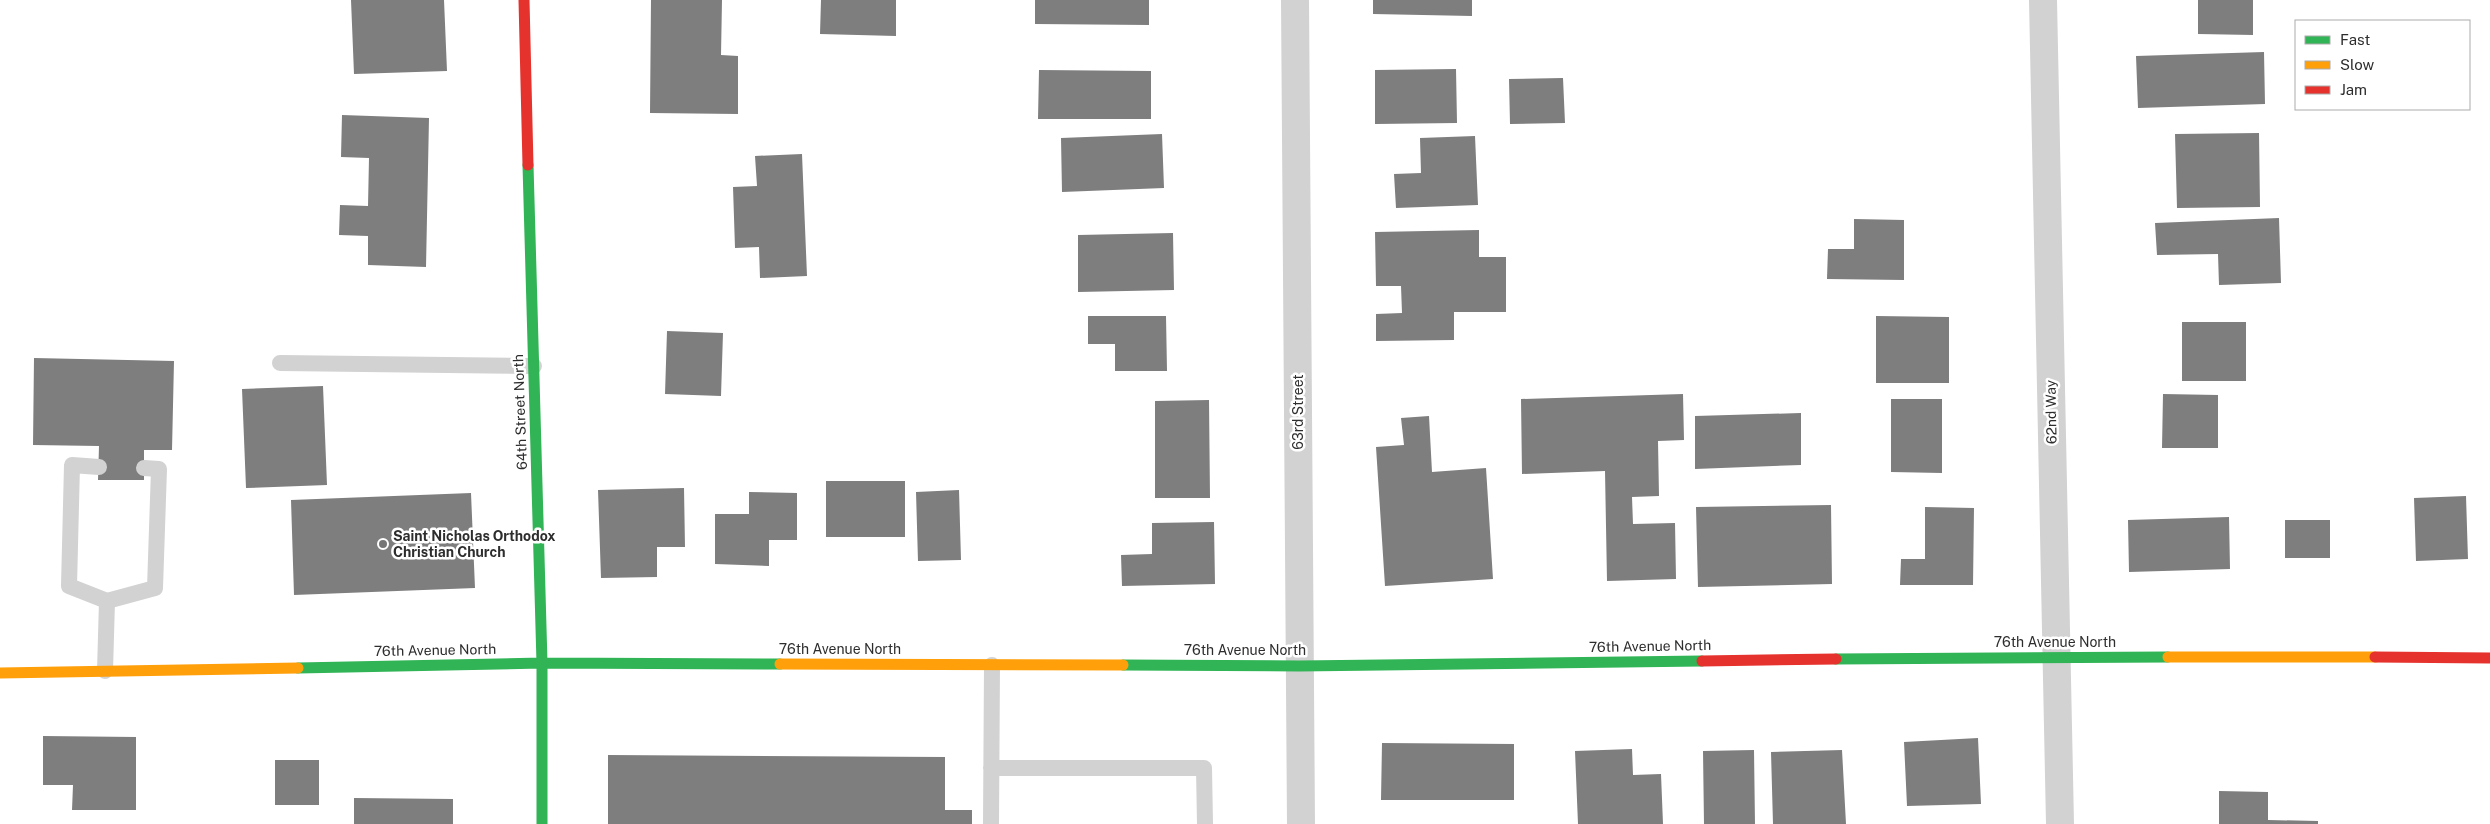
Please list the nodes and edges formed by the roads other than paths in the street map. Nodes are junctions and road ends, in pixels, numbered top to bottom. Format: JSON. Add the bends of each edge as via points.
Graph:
{"nodes":[{"id":1,"x":524,"y":0,"type":"edge"},
{"id":2,"x":1295,"y":0,"type":"edge"},
{"id":3,"x":2043,"y":0,"type":"edge"},
{"id":4,"x":280,"y":362,"type":"dead end"},
{"id":5,"x":534,"y":366,"type":"junction"},
{"id":6,"x":99,"y":467,"type":"dead end"},
{"id":7,"x":144,"y":468,"type":"dead end"},
{"id":8,"x":107,"y":601,"type":"junction"},
{"id":9,"x":2055,"y":656,"type":"junction"},
{"id":10,"x":2490,"y":658,"type":"edge"},
{"id":11,"x":542,"y":663,"type":"junction"},
{"id":12,"x":992,"y":664,"type":"junction"},
{"id":13,"x":1300,"y":666,"type":"junction"},
{"id":14,"x":105,"y":671,"type":"junction"},
{"id":15,"x":0,"y":673,"type":"edge"},
{"id":16,"x":991,"y":768,"type":"junction"},
{"id":17,"x":542,"y":824,"type":"edge"},
{"id":18,"x":991,"y":824,"type":"edge"},
{"id":19,"x":1205,"y":824,"type":"edge"},
{"id":20,"x":1301,"y":824,"type":"edge"},
{"id":21,"x":2060,"y":824,"type":"edge"}],
"edges":[{"from":1,"to":5,"type":"street","name":"64th Street North"},
{"from":2,"to":13,"type":"street","name":"63rd Street"},
{"from":3,"to":9,"type":"street","name":"62nd Way"},
{"from":4,"to":5,"type":"lane"},
{"from":5,"to":11,"type":"street","name":"64th Street North"},
{"from":6,"to":8,"type":"lane","via":[[72,465],[69,586]]},
{"from":7,"to":8,"type":"lane","via":[[159,469],[154,588]]},
{"from":8,"to":14,"type":"lane"},
{"from":9,"to":10,"type":"street","name":"76th Avenue North"},
{"from":9,"to":13,"type":"street","name":"76th Avenue North"},
{"from":9,"to":21,"type":"street","name":"62nd Way"},
{"from":11,"to":12,"type":"street","name":"76th Avenue North"},
{"from":11,"to":14,"type":"street","name":"76th Avenue North"},
{"from":11,"to":17,"type":"street","name":"64th Street North"},
{"from":12,"to":13,"type":"street","name":"76th Avenue North"},
{"from":12,"to":16,"type":"lane"},
{"from":13,"to":20,"type":"street","name":"63rd Street"},
{"from":14,"to":15,"type":"street","name":"76th Avenue North"},
{"from":16,"to":18,"type":"lane"},
{"from":16,"to":19,"type":"lane","via":[[1204,768]]}]}
